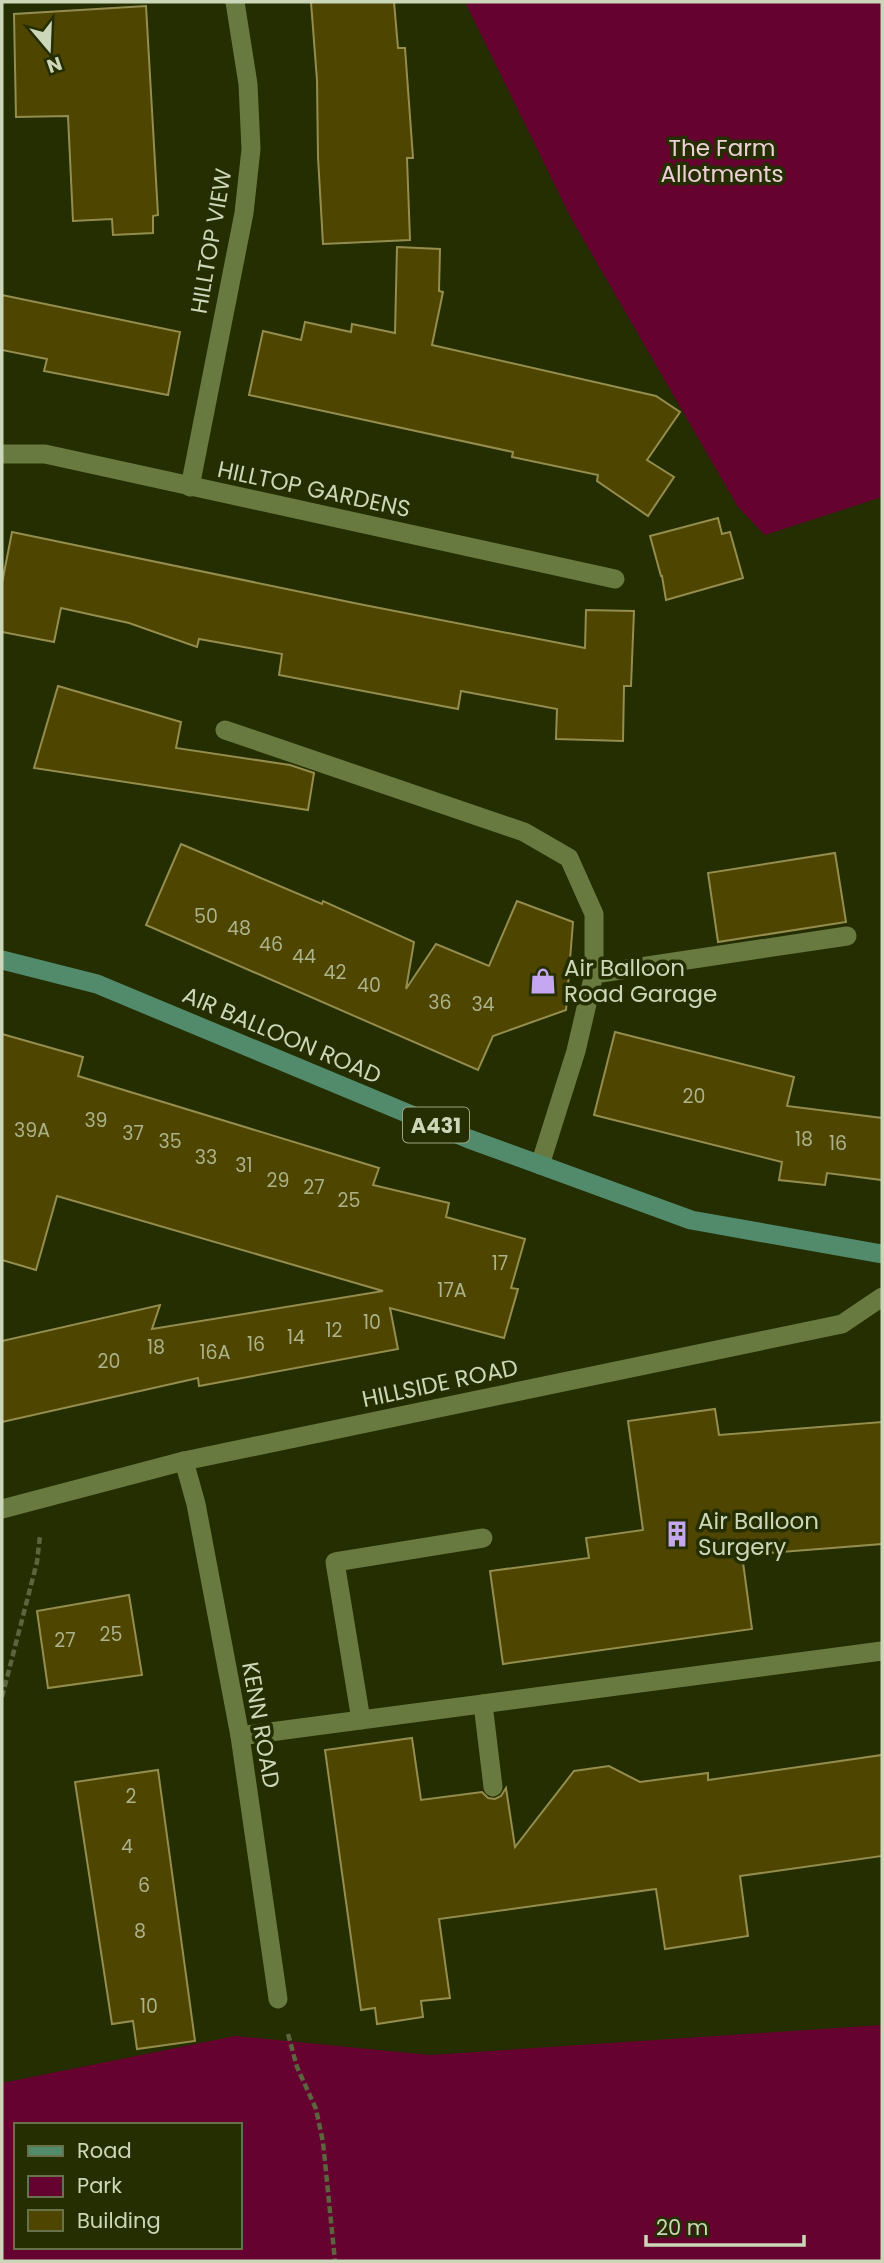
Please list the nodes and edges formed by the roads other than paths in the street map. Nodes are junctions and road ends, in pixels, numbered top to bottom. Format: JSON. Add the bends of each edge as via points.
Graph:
{"nodes":[{"id":1,"x":235,"y":2,"type":"edge"},
{"id":2,"x":2,"y":454,"type":"edge"},
{"id":3,"x":190,"y":487,"type":"junction"},
{"id":4,"x":615,"y":579,"type":"dead end"},
{"id":5,"x":225,"y":730,"type":"dead end"},
{"id":6,"x":847,"y":936,"type":"dead end"},
{"id":7,"x":2,"y":960,"type":"edge"},
{"id":8,"x":594,"y":974,"type":"junction"},
{"id":9,"x":540,"y":1165,"type":"junction"},
{"id":10,"x":882,"y":1254,"type":"edge"},
{"id":11,"x":882,"y":1297,"type":"edge"},
{"id":12,"x":184,"y":1461,"type":"junction"},
{"id":13,"x":2,"y":1509,"type":"edge"},
{"id":14,"x":482,"y":1538,"type":"dead end"},
{"id":15,"x":882,"y":1651,"type":"edge"},
{"id":16,"x":483,"y":1704,"type":"junction"},
{"id":17,"x":361,"y":1720,"type":"junction"},
{"id":18,"x":240,"y":1736,"type":"junction"},
{"id":19,"x":493,"y":1787,"type":"dead end"},
{"id":20,"x":278,"y":2000,"type":"road end"}],
"edges":[{"from":1,"to":3,"type":"street","name":"HILLTOP VIEW","via":[[248,84],[251,149],[244,213]]},
{"from":2,"to":3,"type":"street","name":"HILLTOP GARDENS","via":[[45,454]]},
{"from":3,"to":4,"type":"street","name":"HILLTOP GARDENS"},
{"from":5,"to":8,"type":"street","via":[[524,831],[569,858],[594,914]]},
{"from":6,"to":8,"type":"street"},
{"from":7,"to":9,"type":"main road","name":"AIR BALLOON ROAD","number":"A431","via":[[97,984]]},
{"from":8,"to":9,"type":"street","via":[[576,1051]]},
{"from":9,"to":10,"type":"main road","name":"AIR BALLOON ROAD","number":"A431","via":[[691,1220]]},
{"from":11,"to":12,"type":"street","name":"HILLSIDE ROAD","via":[[842,1324]]},
{"from":12,"to":13,"type":"street","name":"HILLSIDE ROAD"},
{"from":12,"to":18,"type":"street","name":"KENN ROAD"},
{"from":14,"to":17,"type":"street","via":[[335,1562]]},
{"from":15,"to":16,"type":"street"},
{"from":16,"to":17,"type":"street"},
{"from":16,"to":19,"type":"street"},
{"from":17,"to":18,"type":"street"},
{"from":18,"to":20,"type":"street","name":"KENN ROAD"}]}
